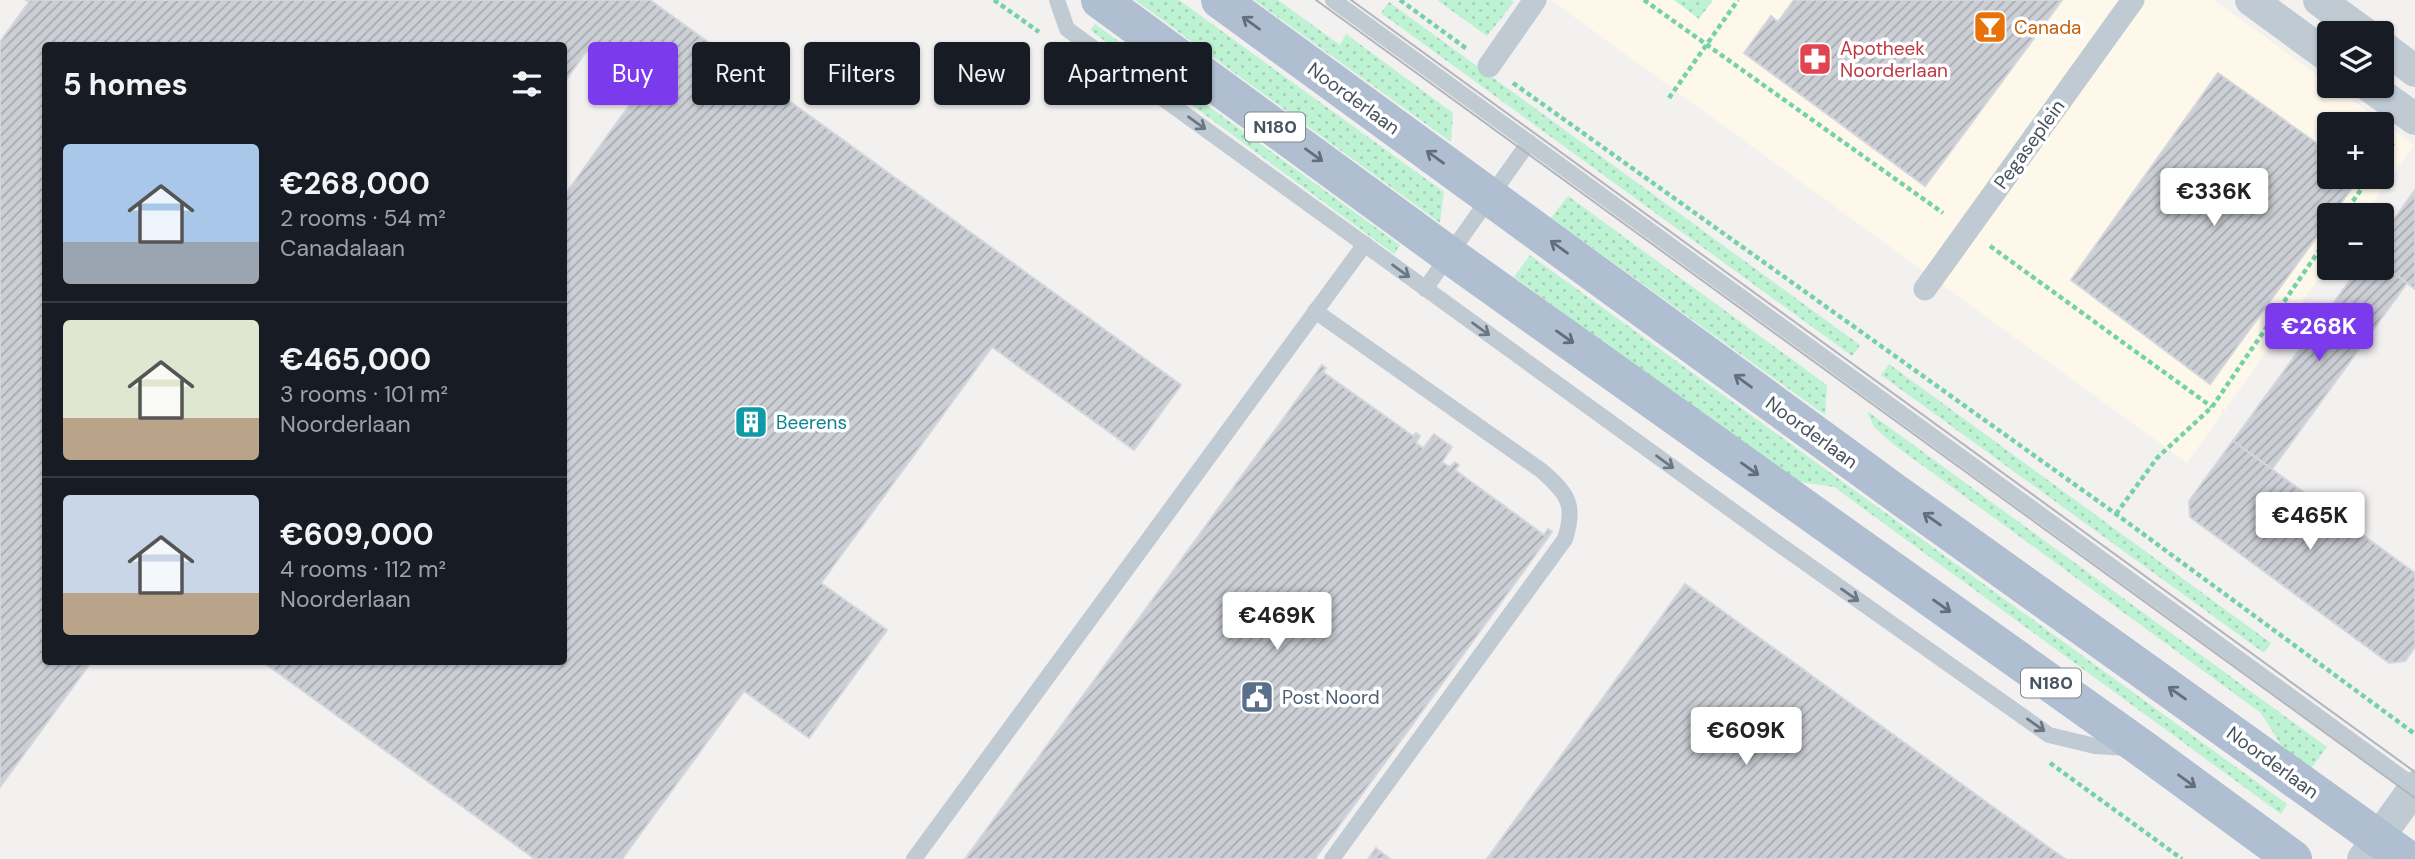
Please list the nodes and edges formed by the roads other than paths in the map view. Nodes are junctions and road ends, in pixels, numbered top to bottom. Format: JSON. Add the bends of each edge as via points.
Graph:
{"nodes":[{"id":1,"x":1058,"y":0,"type":"edge"},
{"id":2,"x":1100,"y":0,"type":"edge"},
{"id":3,"x":1220,"y":0,"type":"edge"},
{"id":4,"x":1333,"y":0,"type":"edge"},
{"id":5,"x":1535,"y":0,"type":"edge"},
{"id":6,"x":2133,"y":0,"type":"edge"},
{"id":7,"x":2251,"y":0,"type":"edge"},
{"id":8,"x":2319,"y":0,"type":"edge"},
{"id":9,"x":2348,"y":21,"type":"edge"},
{"id":10,"x":2317,"y":48,"type":"edge"},
{"id":11,"x":2394,"y":55,"type":"edge"},
{"id":12,"x":1489,"y":66,"type":"road end"},
{"id":13,"x":2415,"y":71,"type":"edge"},
{"id":14,"x":2386,"y":98,"type":"edge"},
{"id":15,"x":2415,"y":119,"type":"edge"},
{"id":16,"x":1529,"y":142,"type":"junction"},
{"id":17,"x":1490,"y":197,"type":"junction"},
{"id":18,"x":1364,"y":244,"type":"junction"},
{"id":19,"x":1449,"y":255,"type":"junction"},
{"id":20,"x":1425,"y":289,"type":"junction"},
{"id":21,"x":1925,"y":289,"type":"dead end"},
{"id":22,"x":1315,"y":311,"type":"junction"},
{"id":23,"x":2143,"y":749,"type":"junction"},
{"id":24,"x":2415,"y":787,"type":"edge"},
{"id":25,"x":2383,"y":852,"type":"edge"},
{"id":26,"x":915,"y":859,"type":"edge"},
{"id":27,"x":1332,"y":859,"type":"edge"},
{"id":28,"x":2293,"y":859,"type":"edge"}],
"edges":[{"from":1,"to":18,"type":"lane","one_way":true,"via":[[1068,29]]},
{"from":2,"to":19,"type":"main road","number":"N180","one_way":true},
{"from":17,"to":3,"type":"main road","name":"Noorderlaan","one_way":true},
{"from":4,"to":16,"type":"lane"},
{"from":5,"to":12,"type":"street"},
{"from":6,"to":21,"type":"street","name":"Pegaseplein"},
{"from":7,"to":10,"type":"street"},
{"from":8,"to":9,"type":"street"},
{"from":11,"to":13,"type":"street"},
{"from":14,"to":15,"type":"street"},
{"from":16,"to":17,"type":"lane"},
{"from":16,"to":24,"type":"lane"},
{"from":17,"to":19,"type":"lane"},
{"from":25,"to":17,"type":"main road","name":"Noorderlaan","one_way":true},
{"from":18,"to":20,"type":"lane","one_way":true},
{"from":18,"to":22,"type":"lane"},
{"from":19,"to":20,"type":"lane"},
{"from":19,"to":23,"type":"main road","number":"N180","one_way":true},
{"from":20,"to":23,"type":"lane","one_way":true,"via":[[2049,734],[2095,746]]},
{"from":22,"to":26,"type":"lane"},
{"from":22,"to":27,"type":"lane","via":[[1542,471],[1561,488],[1572,518],[1565,539]]},
{"from":23,"to":28,"type":"main road","number":"N180","one_way":true},
{"from":24,"to":25,"type":"street"}]}
